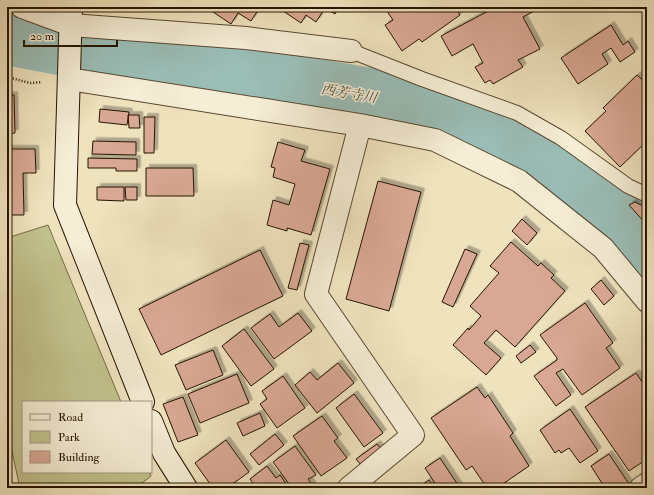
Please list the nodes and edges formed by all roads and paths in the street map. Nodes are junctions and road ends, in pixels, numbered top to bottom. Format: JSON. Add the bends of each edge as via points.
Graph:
{"nodes":[{"id":1,"x":22,"y":7,"type":"edge"},
{"id":2,"x":71,"y":16,"type":"edge"},
{"id":3,"x":351,"y":51,"type":"joint"},
{"id":4,"x":7,"y":77,"type":"edge"},
{"id":5,"x":69,"y":79,"type":"junction"},
{"id":6,"x":360,"y":125,"type":"junction"},
{"id":7,"x":647,"y":195,"type":"edge"},
{"id":8,"x":647,"y":301,"type":"edge"},
{"id":9,"x":143,"y":401,"type":"edge"},
{"id":10,"x":152,"y":423,"type":"edge"},
{"id":11,"x":647,"y":484,"type":"edge"},
{"id":12,"x":186,"y":488,"type":"edge"},
{"id":13,"x":349,"y":488,"type":"edge"},
{"id":14,"x":641,"y":488,"type":"edge"}],
"edges":[{"from":1,"to":2,"type":"street"},
{"from":2,"to":3,"type":"street"},
{"from":2,"to":5,"type":"street"},
{"from":3,"to":7,"type":"lane","via":[[517,113],[561,138],[628,186]]},
{"from":4,"to":5,"type":"path","via":[[30,83]]},
{"from":5,"to":6,"type":"street"},
{"from":5,"to":9,"type":"street","via":[[65,205]]},
{"from":6,"to":8,"type":"street","via":[[435,140],[519,181],[603,248]]},
{"from":6,"to":13,"type":"street","via":[[316,294],[413,435]]},
{"from":10,"to":12,"type":"street","via":[[164,453]]},
{"from":11,"to":14,"type":"street"}]}
